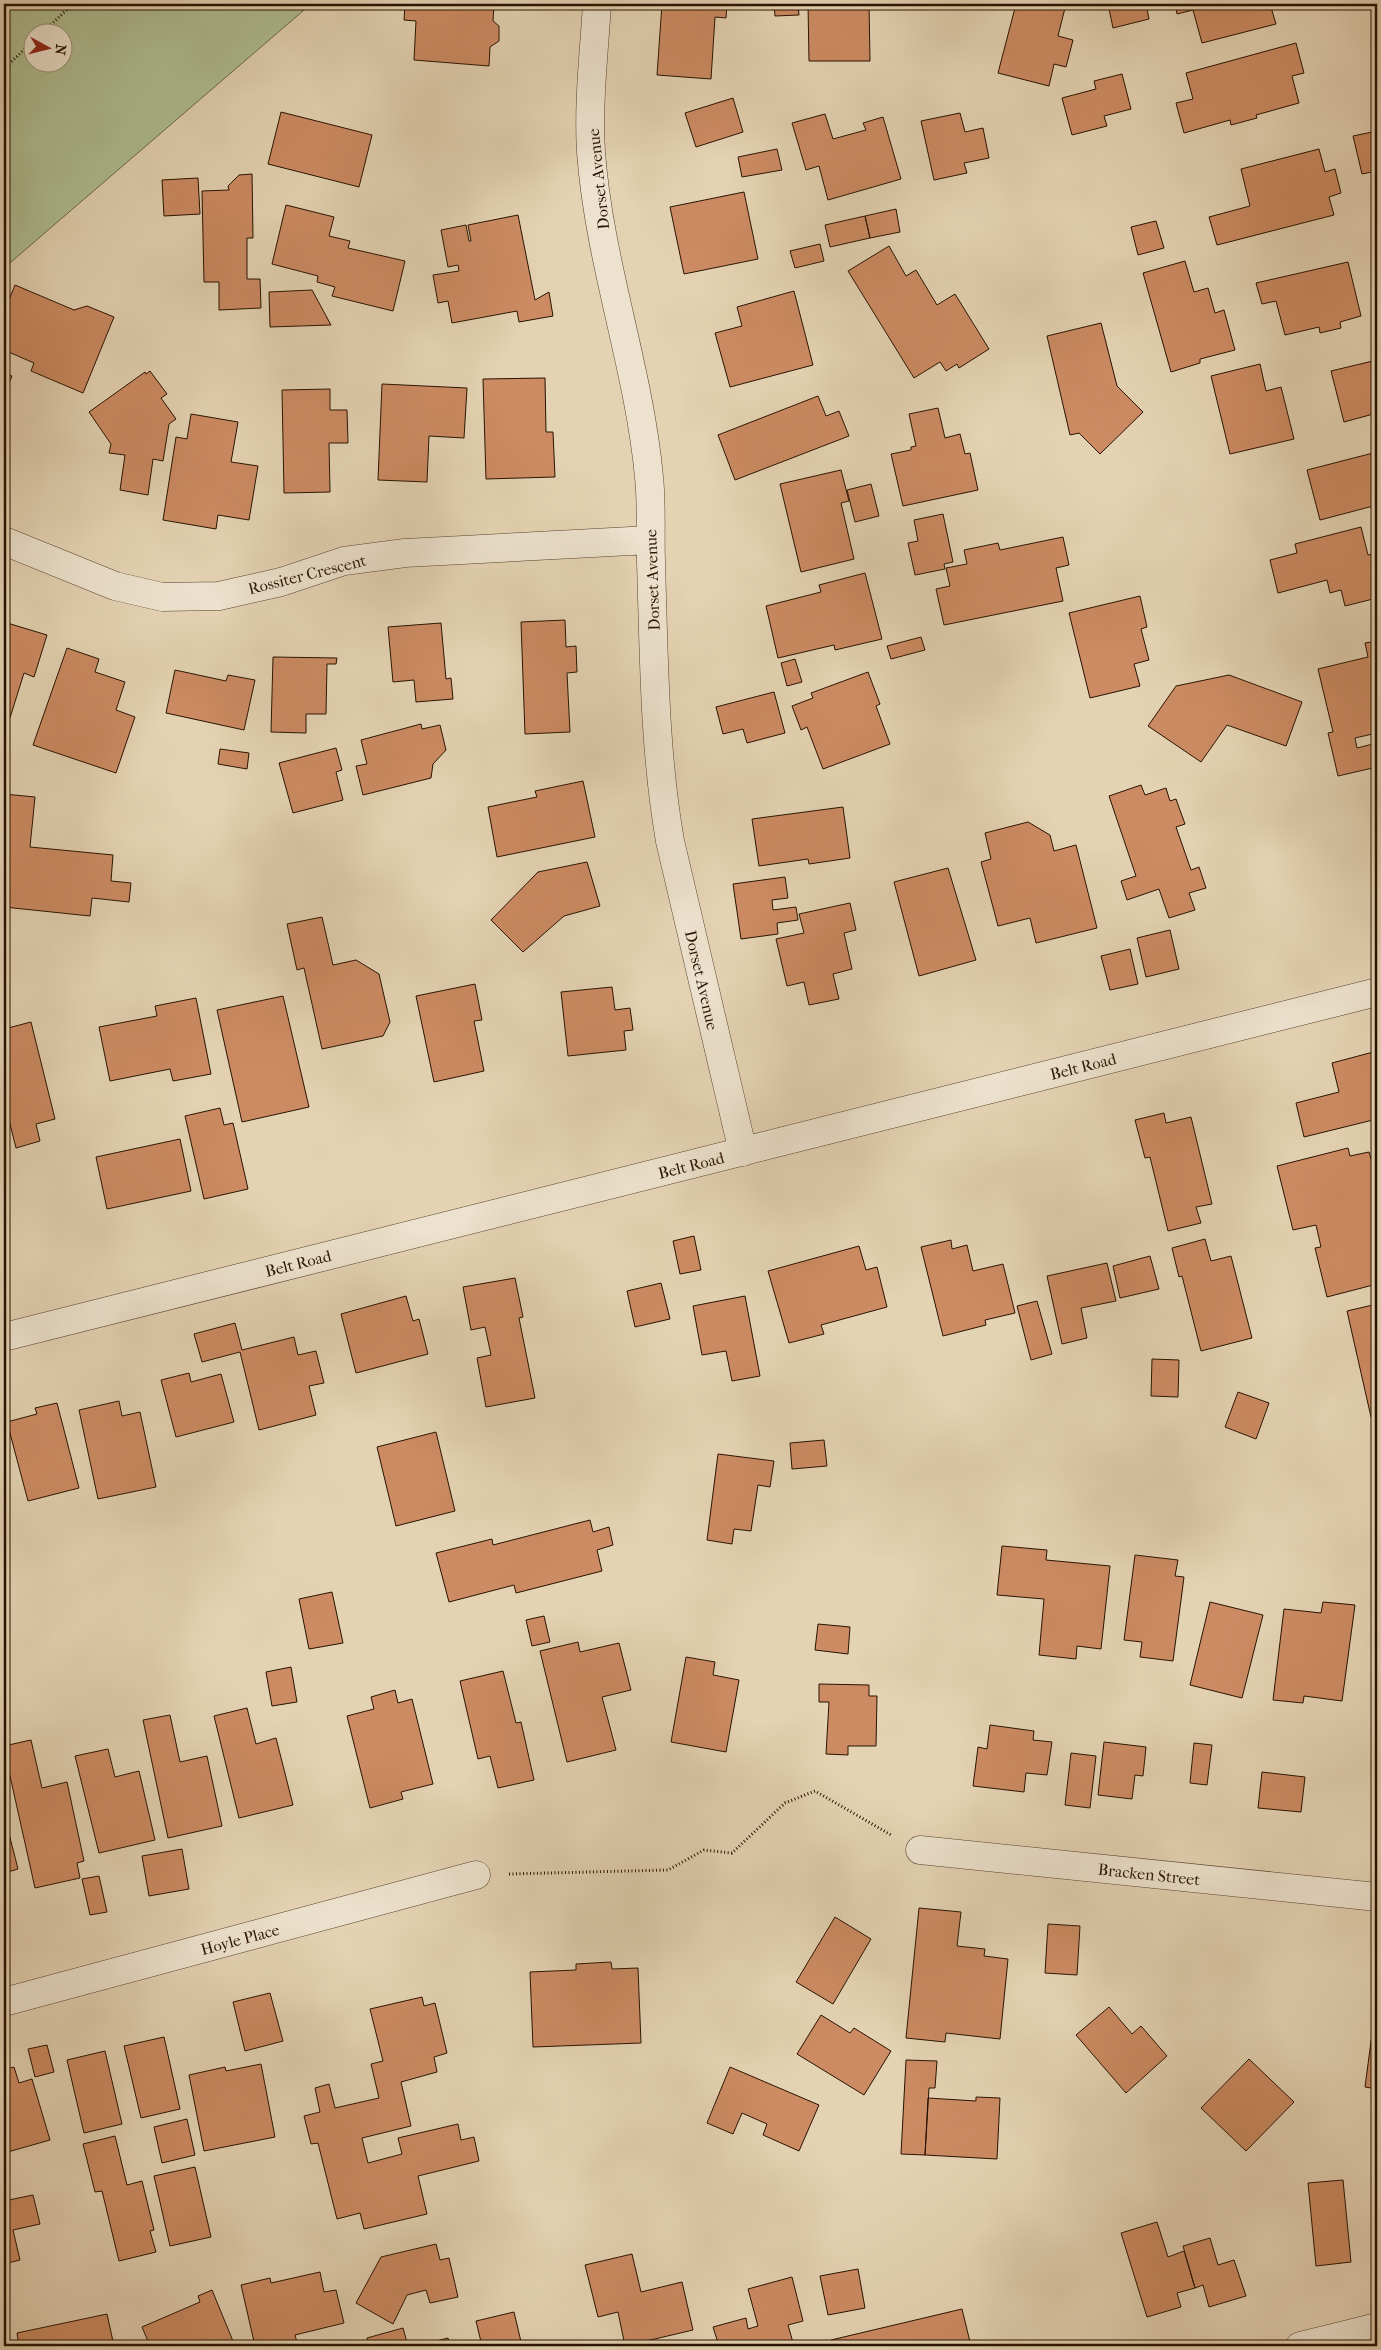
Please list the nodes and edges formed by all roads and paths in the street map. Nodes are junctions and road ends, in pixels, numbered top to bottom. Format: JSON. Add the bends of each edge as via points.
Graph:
{"nodes":[{"id":1,"x":73,"y":4,"type":"edge"},
{"id":2,"x":597,"y":4,"type":"edge"},
{"id":3,"x":54,"y":22,"type":"edge"},
{"id":4,"x":22,"y":52,"type":"edge"},
{"id":5,"x":4,"y":69,"type":"edge"},
{"id":6,"x":4,"y":540,"type":"edge"},
{"id":7,"x":650,"y":540,"type":"junction"},
{"id":8,"x":1377,"y":992,"type":"edge"},
{"id":9,"x":743,"y":1152,"type":"junction"},
{"id":10,"x":4,"y":1337,"type":"edge"},
{"id":11,"x":920,"y":1850,"type":"joint"},
{"id":12,"x":476,"y":1875,"type":"joint"},
{"id":13,"x":1377,"y":1897,"type":"edge"},
{"id":14,"x":4,"y":2002,"type":"edge"},
{"id":15,"x":1377,"y":2327,"type":"edge"},
{"id":16,"x":1300,"y":2346,"type":"edge"}],
"edges":[{"from":1,"to":3,"type":"path"},
{"from":2,"to":7,"type":"street","name":"Dorset Avenue","via":[[591,151],[649,478]]},
{"from":4,"to":5,"type":"path"},
{"from":6,"to":7,"type":"street","name":"Rossiter Crescent","via":[[115,586],[162,597],[219,596],[281,582],[344,561],[406,553]]},
{"from":7,"to":9,"type":"street","name":"Dorset Avenue","via":[[656,735],[661,790],[672,850]]},
{"from":8,"to":9,"type":"street","name":"Belt Road"},
{"from":9,"to":10,"type":"street","name":"Belt Road"},
{"from":11,"to":12,"type":"path","via":[[815,1792],[785,1803],[732,1854],[704,1850],[668,1870]]},
{"from":11,"to":13,"type":"street","name":"Bracken Street"},
{"from":12,"to":14,"type":"street","name":"Hoyle Place"},
{"from":15,"to":16,"type":"street"}]}
